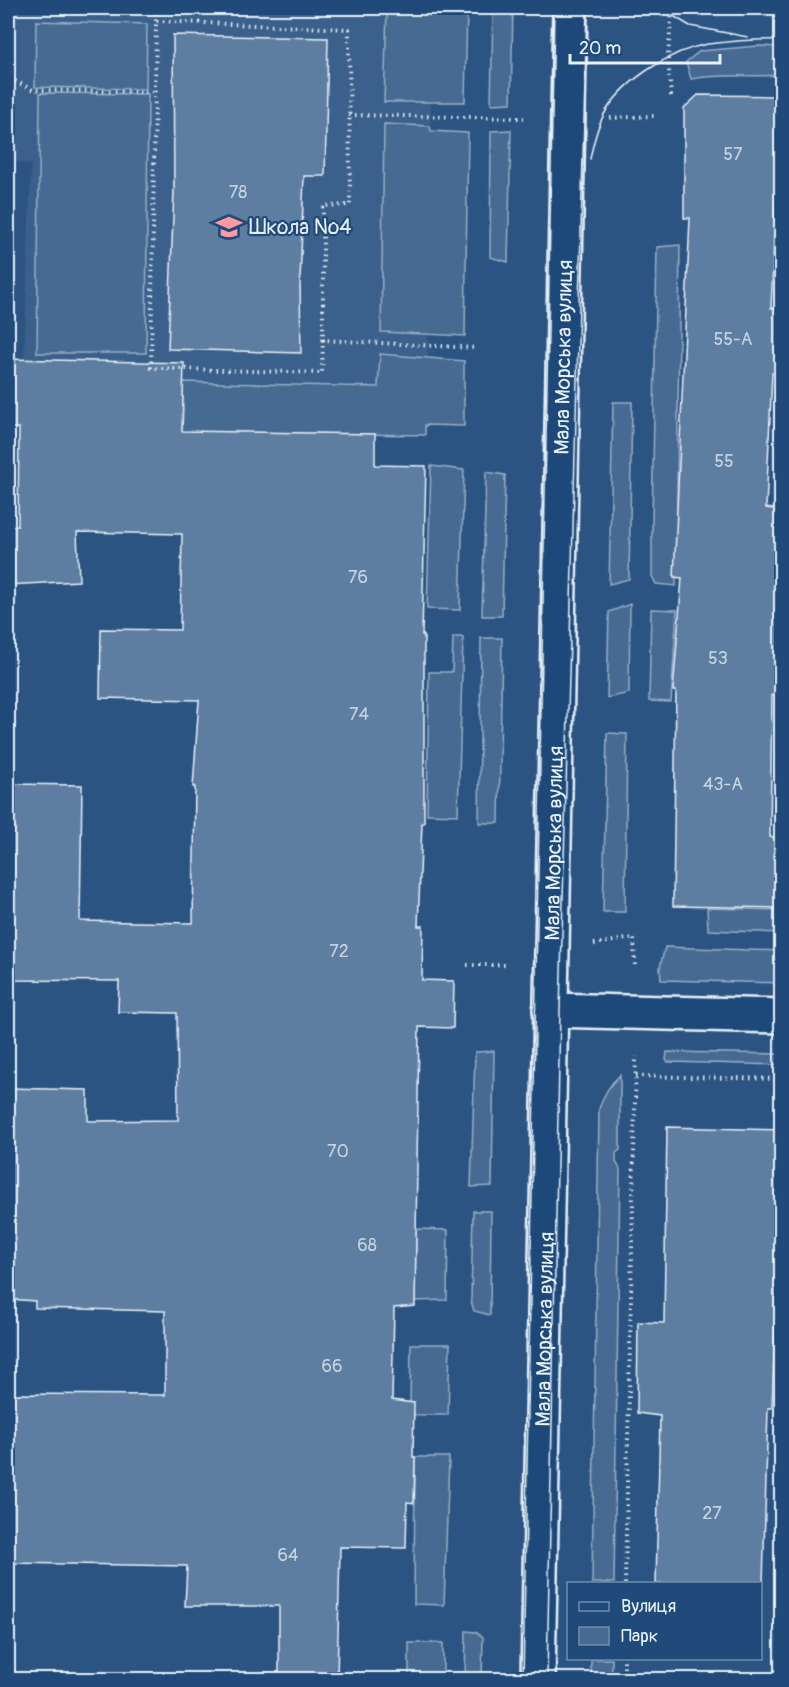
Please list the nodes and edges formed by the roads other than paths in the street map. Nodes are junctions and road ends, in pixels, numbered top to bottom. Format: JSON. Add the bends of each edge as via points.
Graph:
{"nodes":[{"id":1,"x":570,"y":8,"type":"edge"},
{"id":2,"x":550,"y":1010,"type":"junction"},
{"id":3,"x":782,"y":1016,"type":"edge"},
{"id":4,"x":538,"y":1680,"type":"edge"}],
"edges":[{"from":1,"to":2,"type":"street","name":"Мала Морська вулиця"},
{"from":2,"to":3,"type":"street"},
{"from":2,"to":4,"type":"street","name":"Мала Морська вулиця"}]}
